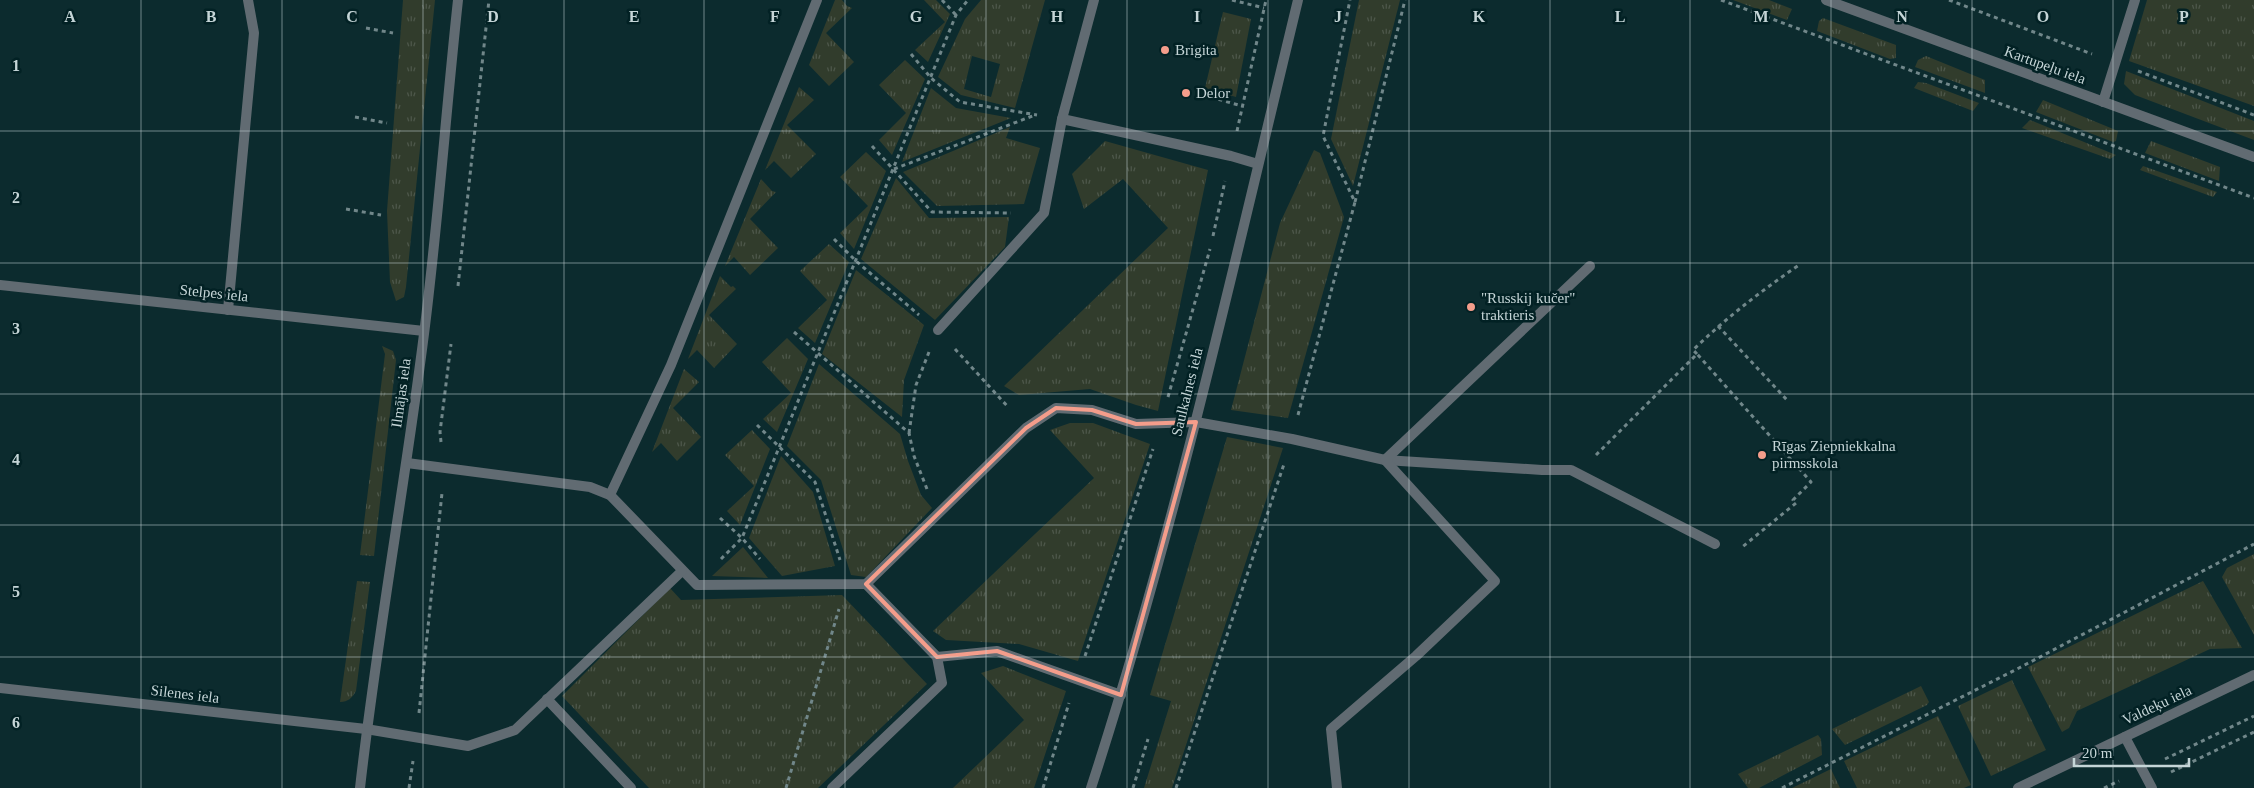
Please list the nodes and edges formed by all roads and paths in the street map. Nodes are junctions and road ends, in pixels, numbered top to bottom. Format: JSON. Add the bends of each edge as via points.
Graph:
{"nodes":[{"id":1,"x":248,"y":0,"type":"edge"},
{"id":2,"x":458,"y":0,"type":"edge"},
{"id":3,"x":489,"y":0,"type":"edge"},
{"id":4,"x":817,"y":0,"type":"edge"},
{"id":5,"x":942,"y":0,"type":"edge"},
{"id":6,"x":968,"y":0,"type":"edge"},
{"id":7,"x":1094,"y":0,"type":"edge"},
{"id":8,"x":1232,"y":0,"type":"edge"},
{"id":9,"x":1298,"y":0,"type":"edge"},
{"id":10,"x":1350,"y":0,"type":"edge"},
{"id":11,"x":1405,"y":0,"type":"edge"},
{"id":12,"x":1721,"y":0,"type":"edge"},
{"id":13,"x":1826,"y":0,"type":"edge"},
{"id":14,"x":2135,"y":0,"type":"edge"},
{"id":15,"x":1264,"y":8,"type":"dead end"},
{"id":16,"x":956,"y":15,"type":"junction"},
{"id":17,"x":366,"y":28,"type":"dead end"},
{"id":18,"x":393,"y":33,"type":"dead end"},
{"id":19,"x":911,"y":54,"type":"dead end"},
{"id":20,"x":931,"y":78,"type":"junction"},
{"id":21,"x":1203,"y":95,"type":"dead end"},
{"id":22,"x":2103,"y":102,"type":"junction"},
{"id":23,"x":1242,"y":106,"type":"dead end"},
{"id":24,"x":1036,"y":114,"type":"junction"},
{"id":25,"x":355,"y":118,"type":"dead end"},
{"id":26,"x":1062,"y":119,"type":"junction"},
{"id":27,"x":387,"y":123,"type":"dead end"},
{"id":28,"x":872,"y":146,"type":"dead end"},
{"id":29,"x":2254,"y":157,"type":"edge"},
{"id":30,"x":1258,"y":164,"type":"junction"},
{"id":31,"x":893,"y":170,"type":"junction"},
{"id":32,"x":2254,"y":198,"type":"edge"},
{"id":33,"x":1355,"y":202,"type":"junction"},
{"id":34,"x":346,"y":209,"type":"dead end"},
{"id":35,"x":1044,"y":213,"type":"junction"},
{"id":36,"x":381,"y":215,"type":"dead end"},
{"id":37,"x":834,"y":239,"type":"dead end"},
{"id":38,"x":856,"y":261,"type":"junction"},
{"id":39,"x":1799,"y":265,"type":"dead end"},
{"id":40,"x":1590,"y":266,"type":"dead end"},
{"id":41,"x":0,"y":285,"type":"edge"},
{"id":42,"x":457,"y":289,"type":"dead end"},
{"id":43,"x":228,"y":310,"type":"junction"},
{"id":44,"x":1718,"y":326,"type":"junction"},
{"id":45,"x":938,"y":330,"type":"junction"},
{"id":46,"x":424,"y":331,"type":"junction"},
{"id":47,"x":794,"y":332,"type":"dead end"},
{"id":48,"x":452,"y":337,"type":"dead end"},
{"id":49,"x":816,"y":353,"type":"junction"},
{"id":50,"x":1697,"y":354,"type":"junction"},
{"id":51,"x":1788,"y":400,"type":"dead end"},
{"id":52,"x":1196,"y":422,"type":"junction"},
{"id":53,"x":757,"y":425,"type":"dead end"},
{"id":54,"x":1026,"y":428,"type":"junction"},
{"id":55,"x":909,"y":433,"type":"junction"},
{"id":56,"x":1292,"y":439,"type":"junction"},
{"id":57,"x":780,"y":446,"type":"junction"},
{"id":58,"x":1385,"y":460,"type":"junction"},
{"id":59,"x":407,"y":463,"type":"junction"},
{"id":60,"x":444,"y":468,"type":"junction"},
{"id":61,"x":1577,"y":473,"type":"junction"},
{"id":62,"x":610,"y":495,"type":"junction"},
{"id":63,"x":941,"y":511,"type":"junction"},
{"id":64,"x":720,"y":518,"type":"dead end"},
{"id":65,"x":742,"y":538,"type":"junction"},
{"id":66,"x":1716,"y":544,"type":"joint"},
{"id":67,"x":2254,"y":544,"type":"edge"},
{"id":68,"x":682,"y":571,"type":"junction"},
{"id":69,"x":847,"y":583,"type":"junction"},
{"id":70,"x":866,"y":584,"type":"junction"},
{"id":71,"x":697,"y":585,"type":"junction"},
{"id":72,"x":937,"y":657,"type":"junction"},
{"id":73,"x":2254,"y":675,"type":"edge"},
{"id":74,"x":0,"y":688,"type":"edge"},
{"id":75,"x":1121,"y":695,"type":"junction"},
{"id":76,"x":547,"y":699,"type":"junction"},
{"id":77,"x":2254,"y":716,"type":"edge"},
{"id":78,"x":366,"y":729,"type":"junction"},
{"id":79,"x":2254,"y":732,"type":"edge"},
{"id":80,"x":2125,"y":737,"type":"junction"},
{"id":81,"x":416,"y":738,"type":"junction"},
{"id":82,"x":1148,"y":739,"type":"dead end"},
{"id":83,"x":2142,"y":770,"type":"junction"},
{"id":84,"x":2150,"y":786,"type":"edge"},
{"id":85,"x":360,"y":788,"type":"edge"},
{"id":86,"x":409,"y":788,"type":"edge"},
{"id":87,"x":631,"y":788,"type":"edge"},
{"id":88,"x":786,"y":788,"type":"edge"},
{"id":89,"x":832,"y":788,"type":"edge"},
{"id":90,"x":1091,"y":788,"type":"edge"},
{"id":91,"x":1133,"y":788,"type":"edge"},
{"id":92,"x":1176,"y":788,"type":"edge"},
{"id":93,"x":1337,"y":788,"type":"edge"},
{"id":94,"x":1782,"y":788,"type":"edge"},
{"id":95,"x":2018,"y":788,"type":"edge"},
{"id":96,"x":2104,"y":788,"type":"edge"}],
"edges":[{"from":1,"to":43,"type":"street","via":[[254,33]]},
{"from":2,"to":46,"type":"street","name":"Ilmājas iela"},
{"from":3,"to":42,"type":"path"},
{"from":4,"to":62,"type":"street","via":[[671,365]]},
{"from":5,"to":16,"type":"path"},
{"from":6,"to":16,"type":"path"},
{"from":7,"to":26,"type":"street"},
{"from":8,"to":15,"type":"path"},
{"from":9,"to":30,"type":"street","name":"Saulkalnes iela"},
{"from":10,"to":33,"type":"path","via":[[1323,136]]},
{"from":11,"to":33,"type":"path"},
{"from":12,"to":32,"type":"path"},
{"from":13,"to":22,"type":"street","name":"Kartupeļu iela"},
{"from":14,"to":22,"type":"street"},
{"from":16,"to":20,"type":"path"},
{"from":17,"to":18,"type":"path"},
{"from":19,"to":20,"type":"path"},
{"from":20,"to":24,"type":"path","via":[[960,102]]},
{"from":20,"to":31,"type":"path"},
{"from":21,"to":23,"type":"path"},
{"from":22,"to":29,"type":"street","name":"Kartupeļu iela"},
{"from":24,"to":26,"type":"path"},
{"from":24,"to":31,"type":"path"},
{"from":25,"to":27,"type":"path"},
{"from":26,"to":30,"type":"street"},
{"from":26,"to":35,"type":"street"},
{"from":28,"to":31,"type":"path"},
{"from":30,"to":52,"type":"street","name":"Saulkalnes iela"},
{"from":31,"to":35,"type":"path","via":[[932,212]]},
{"from":31,"to":38,"type":"path"},
{"from":33,"to":56,"type":"path"},
{"from":34,"to":36,"type":"path"},
{"from":35,"to":45,"type":"street"},
{"from":37,"to":38,"type":"path"},
{"from":38,"to":45,"type":"path"},
{"from":38,"to":49,"type":"path"},
{"from":39,"to":44,"type":"path"},
{"from":40,"to":58,"type":"street"},
{"from":41,"to":43,"type":"street","name":"Stelpes iela"},
{"from":43,"to":46,"type":"street","name":"Stelpes iela"},
{"from":44,"to":50,"type":"path","via":[[1693,350]]},
{"from":44,"to":51,"type":"path"},
{"from":45,"to":54,"type":"path"},
{"from":45,"to":55,"type":"path","via":[[916,384]]},
{"from":46,"to":59,"type":"street","name":"Ilmājas iela"},
{"from":47,"to":49,"type":"path"},
{"from":48,"to":60,"type":"path","via":[[440,432]]},
{"from":49,"to":55,"type":"path"},
{"from":49,"to":57,"type":"path"},
{"from":50,"to":61,"type":"path"},
{"from":50,"to":66,"type":"path","via":[[1811,482],[1793,500],[1796,504],[1739,549]]},
{"from":52,"to":54,"type":"street","via":[[1136,424],[1092,410],[1056,408]]},
{"from":52,"to":56,"type":"street"},
{"from":52,"to":75,"type":"street","name":"Saulkalnes iela"},
{"from":53,"to":57,"type":"path"},
{"from":54,"to":63,"type":"street"},
{"from":55,"to":63,"type":"path","via":[[927,490]]},
{"from":56,"to":58,"type":"street"},
{"from":56,"to":92,"type":"path"},
{"from":57,"to":65,"type":"path"},
{"from":57,"to":69,"type":"path","via":[[815,482]]},
{"from":58,"to":61,"type":"street","via":[[1571,470]]},
{"from":58,"to":93,"type":"street","via":[[1495,581],[1331,730]]},
{"from":59,"to":60,"type":"street"},
{"from":59,"to":78,"type":"street","name":"Ilmājas iela"},
{"from":60,"to":62,"type":"street","via":[[590,487]]},
{"from":60,"to":81,"type":"path"},
{"from":61,"to":66,"type":"street"},
{"from":62,"to":68,"type":"street"},
{"from":63,"to":70,"type":"street"},
{"from":64,"to":65,"type":"path"},
{"from":65,"to":71,"type":"path"},
{"from":67,"to":94,"type":"path"},
{"from":68,"to":71,"type":"street"},
{"from":68,"to":76,"type":"street","name":"Silenes iela"},
{"from":69,"to":70,"type":"street"},
{"from":69,"to":71,"type":"street"},
{"from":69,"to":88,"type":"path"},
{"from":70,"to":72,"type":"street"},
{"from":72,"to":75,"type":"street","via":[[997,651]]},
{"from":72,"to":89,"type":"street","via":[[942,683]]},
{"from":73,"to":80,"type":"street","name":"Valdeķu iela"},
{"from":74,"to":78,"type":"street","name":"Silenes iela"},
{"from":75,"to":90,"type":"street","name":"Saulkalnes iela"},
{"from":76,"to":81,"type":"street","name":"Silenes iela","via":[[515,730],[468,746]]},
{"from":76,"to":87,"type":"street"},
{"from":77,"to":83,"type":"path"},
{"from":78,"to":81,"type":"street","name":"Silenes iela"},
{"from":78,"to":85,"type":"street","name":"Ilmājas iela"},
{"from":79,"to":84,"type":"path"},
{"from":80,"to":83,"type":"street"},
{"from":80,"to":95,"type":"street","name":"Valdeķu iela"},
{"from":81,"to":86,"type":"path"},
{"from":82,"to":91,"type":"path"},
{"from":83,"to":84,"type":"street"},
{"from":83,"to":96,"type":"path"}]}
